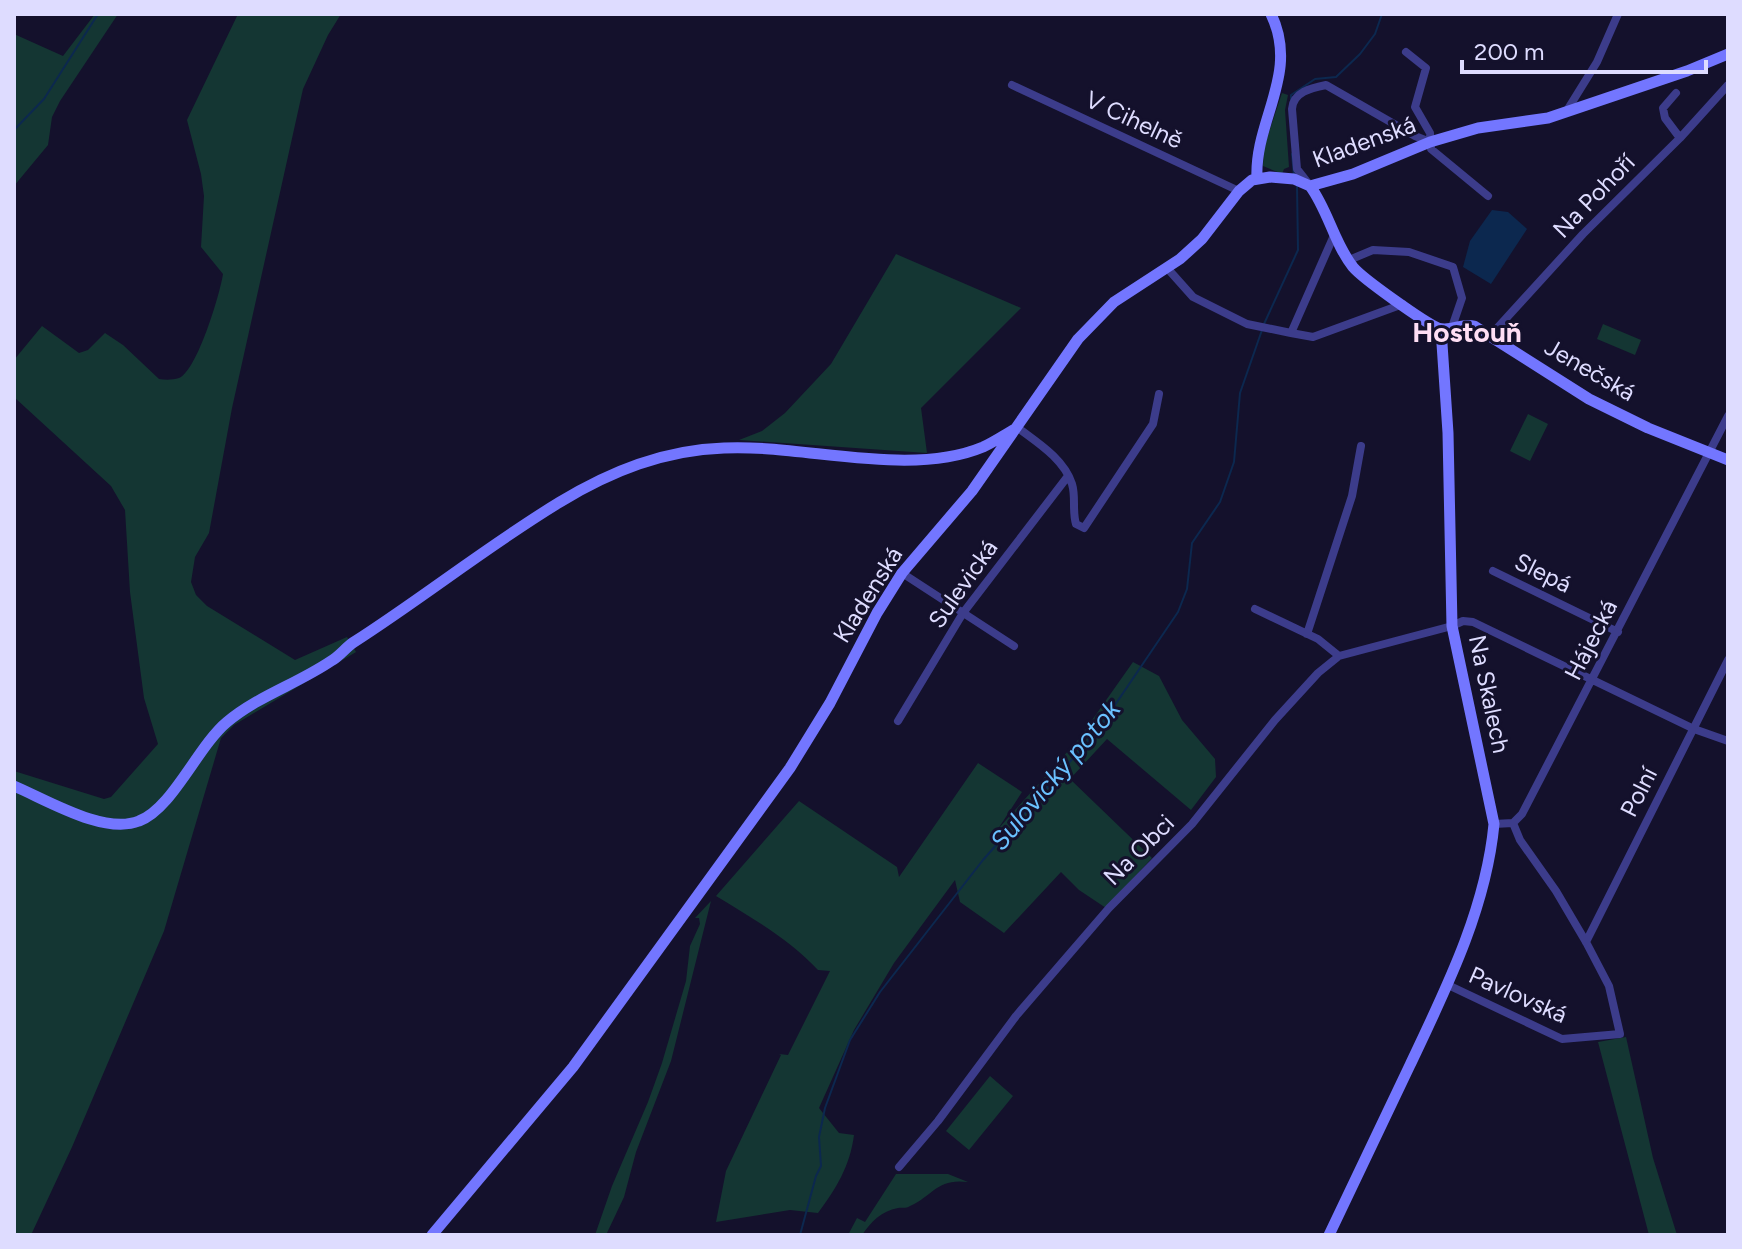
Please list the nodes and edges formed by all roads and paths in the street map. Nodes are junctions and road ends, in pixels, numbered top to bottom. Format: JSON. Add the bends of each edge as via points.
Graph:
{"nodes":[{"id":1,"x":1271,"y":14,"type":"edge"},
{"id":2,"x":1618,"y":14,"type":"edge"},
{"id":3,"x":1406,"y":52,"type":"dead end"},
{"id":4,"x":1728,"y":54,"type":"edge"},
{"id":5,"x":1012,"y":85,"type":"dead end"},
{"id":6,"x":1728,"y":85,"type":"edge"},
{"id":7,"x":1676,"y":93,"type":"dead end"},
{"id":8,"x":1565,"y":112,"type":"junction"},
{"id":9,"x":1680,"y":138,"type":"junction"},
{"id":10,"x":1430,"y":142,"type":"junction"},
{"id":11,"x":1257,"y":179,"type":"junction"},
{"id":12,"x":1310,"y":186,"type":"junction"},
{"id":13,"x":1239,"y":191,"type":"junction"},
{"id":14,"x":1488,"y":196,"type":"dead end"},
{"id":15,"x":1335,"y":233,"type":"junction"},
{"id":16,"x":1349,"y":260,"type":"junction"},
{"id":17,"x":1168,"y":269,"type":"junction"},
{"id":18,"x":1403,"y":304,"type":"junction"},
{"id":19,"x":1446,"y":329,"type":"junction"},
{"id":20,"x":1291,"y":333,"type":"junction"},
{"id":21,"x":1490,"y":336,"type":"junction"},
{"id":22,"x":1159,"y":394,"type":"dead end"},
{"id":23,"x":1728,"y":416,"type":"edge"},
{"id":24,"x":1018,"y":428,"type":"junction"},
{"id":25,"x":1361,"y":446,"type":"dead end"},
{"id":26,"x":1708,"y":454,"type":"junction"},
{"id":27,"x":1728,"y":460,"type":"edge"},
{"id":28,"x":1068,"y":476,"type":"junction"},
{"id":29,"x":1493,"y":571,"type":"dead end"},
{"id":30,"x":902,"y":573,"type":"junction"},
{"id":31,"x":1255,"y":609,"type":"dead end"},
{"id":32,"x":963,"y":613,"type":"junction"},
{"id":33,"x":1452,"y":626,"type":"junction"},
{"id":34,"x":1618,"y":632,"type":"junction"},
{"id":35,"x":1307,"y":634,"type":"junction"},
{"id":36,"x":1014,"y":646,"type":"dead end"},
{"id":37,"x":1339,"y":656,"type":"junction"},
{"id":38,"x":1728,"y":660,"type":"edge"},
{"id":39,"x":1593,"y":680,"type":"junction"},
{"id":40,"x":898,"y":721,"type":"dead end"},
{"id":41,"x":1694,"y":729,"type":"junction"},
{"id":42,"x":1728,"y":741,"type":"edge"},
{"id":43,"x":14,"y":786,"type":"edge"},
{"id":44,"x":1513,"y":823,"type":"junction"},
{"id":45,"x":1494,"y":824,"type":"junction"},
{"id":46,"x":1586,"y":942,"type":"junction"},
{"id":47,"x":1448,"y":985,"type":"junction"},
{"id":48,"x":899,"y":1167,"type":"dead end"},
{"id":49,"x":432,"y":1235,"type":"edge"},
{"id":50,"x":1329,"y":1235,"type":"edge"}],
"edges":[{"from":1,"to":11,"type":"street","via":[[1282,69],[1260,147]]},
{"from":2,"to":8,"type":"street","via":[[1597,62]]},
{"from":3,"to":10,"type":"street","via":[[1426,68],[1415,107]]},
{"from":4,"to":8,"type":"street","name":"Kladenská"},
{"from":5,"to":13,"type":"street","name":"V Cihelně"},
{"from":6,"to":9,"type":"street","name":"Na Pohoří"},
{"from":7,"to":9,"type":"street","via":[[1663,108]]},
{"from":8,"to":10,"type":"street","name":"Kladenská"},
{"from":9,"to":21,"type":"street","name":"Na Pohoří"},
{"from":10,"to":12,"type":"street","name":"Kladenská"},
{"from":10,"to":12,"type":"street","via":[[1326,85],[1314,87],[1292,102],[1297,169]]},
{"from":10,"to":14,"type":"street","via":[[1431,149]]},
{"from":11,"to":12,"type":"street","name":"Kladenská","via":[[1294,179]]},
{"from":11,"to":13,"type":"street","name":"Kladenská"},
{"from":12,"to":15,"type":"street","name":"Jenečská"},
{"from":13,"to":17,"type":"street","name":"Kladenská","via":[[1202,239]]},
{"from":15,"to":16,"type":"street","name":"Jenečská"},
{"from":15,"to":20,"type":"street"},
{"from":16,"to":18,"type":"street","name":"Jenečská"},
{"from":16,"to":19,"type":"street","via":[[1373,250],[1409,252],[1453,267],[1462,298]]},
{"from":17,"to":20,"type":"street","via":[[1193,297],[1247,324]]},
{"from":17,"to":24,"type":"street","name":"Kladenská","via":[[1114,302],[1078,339]]},
{"from":18,"to":19,"type":"street","name":"Jenečská"},
{"from":18,"to":20,"type":"street","via":[[1313,337]]},
{"from":19,"to":21,"type":"street","name":"Jenečská","via":[[1467,325]]},
{"from":19,"to":33,"type":"street","name":"Na Skalech"},
{"from":21,"to":26,"type":"street","name":"Jenečská","via":[[1589,399]]},
{"from":22,"to":28,"type":"street","via":[[1153,424],[1084,528],[1074,518]]},
{"from":23,"to":26,"type":"street","name":"Hájecká"},
{"from":24,"to":28,"type":"street","via":[[1049,452]]},
{"from":24,"to":30,"type":"street","name":"Kladenská"},
{"from":24,"to":43,"type":"street","name":"Kladenská","via":[[982,447],[936,459],[726,447],[633,465],[560,502],[333,660],[240,712],[201,750],[162,804],[141,821],[115,826]]},
{"from":25,"to":35,"type":"street","via":[[1352,496]]},
{"from":26,"to":27,"type":"street","name":"Jenečská"},
{"from":26,"to":34,"type":"street","name":"Hájecká"},
{"from":28,"to":32,"type":"street","name":"Sulevická"},
{"from":29,"to":34,"type":"street","name":"Slepá"},
{"from":30,"to":32,"type":"street"},
{"from":30,"to":49,"type":"street","name":"Kladenská","via":[[790,768],[573,1067]]},
{"from":31,"to":35,"type":"street"},
{"from":32,"to":36,"type":"street"},
{"from":32,"to":40,"type":"street","name":"Sulevická"},
{"from":33,"to":37,"type":"street","name":"Na Obci"},
{"from":33,"to":39,"type":"street","via":[[1473,622]]},
{"from":33,"to":45,"type":"street","name":"Na Skalech"},
{"from":34,"to":39,"type":"street","name":"Hájecká"},
{"from":35,"to":37,"type":"street"},
{"from":37,"to":48,"type":"street","name":"Na Obci","via":[[1275,720],[1192,824],[1109,908]]},
{"from":38,"to":41,"type":"street","name":"Polní"},
{"from":39,"to":41,"type":"street"},
{"from":39,"to":44,"type":"street","name":"Hájecká"},
{"from":41,"to":42,"type":"street"},
{"from":41,"to":46,"type":"street","name":"Polní"},
{"from":44,"to":45,"type":"street"},
{"from":44,"to":46,"type":"street"},
{"from":45,"to":47,"type":"street","name":"Na Skalech","via":[[1477,902]]},
{"from":46,"to":47,"type":"street","name":"Pavlovská","via":[[1609,986],[1620,1034],[1562,1039]]},
{"from":47,"to":50,"type":"street","name":"Na Skalech"}]}
